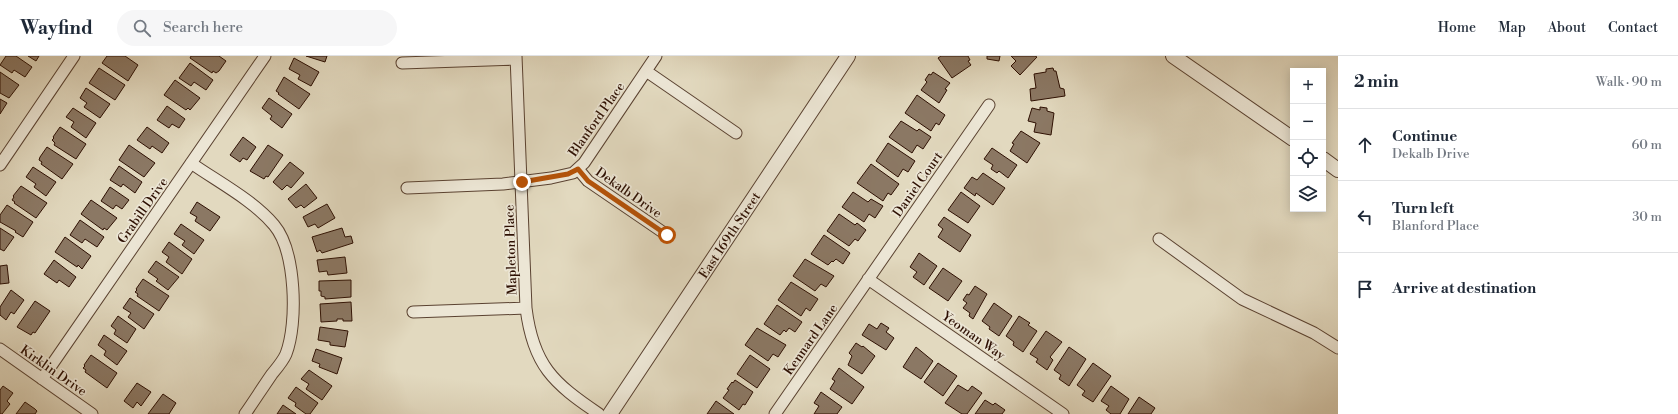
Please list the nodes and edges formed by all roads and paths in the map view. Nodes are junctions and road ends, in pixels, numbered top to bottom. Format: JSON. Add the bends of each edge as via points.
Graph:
{"nodes":[{"id":1,"x":74,"y":56,"type":"edge"},
{"id":2,"x":265,"y":56,"type":"edge"},
{"id":3,"x":656,"y":56,"type":"edge"},
{"id":4,"x":848,"y":56,"type":"edge"},
{"id":5,"x":1173,"y":56,"type":"edge"},
{"id":6,"x":516,"y":58,"type":"edge"},
{"id":7,"x":402,"y":63,"type":"dead end"},
{"id":8,"x":646,"y":71,"type":"junction"},
{"id":9,"x":989,"y":105,"type":"dead end"},
{"id":10,"x":736,"y":133,"type":"dead end"},
{"id":11,"x":1290,"y":137,"type":"edge"},
{"id":12,"x":1326,"y":161,"type":"edge"},
{"id":13,"x":191,"y":163,"type":"junction"},
{"id":14,"x":0,"y":165,"type":"edge"},
{"id":15,"x":578,"y":169,"type":"junction"},
{"id":16,"x":1338,"y":170,"type":"edge"},
{"id":17,"x":522,"y":182,"type":"junction"},
{"id":18,"x":408,"y":188,"type":"dead end"},
{"id":19,"x":667,"y":235,"type":"dead end"},
{"id":20,"x":1159,"y":239,"type":"dead end"},
{"id":21,"x":868,"y":280,"type":"junction"},
{"id":22,"x":526,"y":308,"type":"junction"},
{"id":23,"x":413,"y":312,"type":"dead end"},
{"id":24,"x":1338,"y":348,"type":"edge"},
{"id":25,"x":0,"y":349,"type":"edge"},
{"id":26,"x":42,"y":379,"type":"junction"},
{"id":27,"x":92,"y":414,"type":"edge"},
{"id":28,"x":245,"y":414,"type":"edge"},
{"id":29,"x":599,"y":414,"type":"edge"},
{"id":30,"x":610,"y":414,"type":"edge"},
{"id":31,"x":775,"y":414,"type":"edge"},
{"id":32,"x":1063,"y":414,"type":"edge"}],
"edges":[{"from":1,"to":14,"type":"street"},
{"from":2,"to":13,"type":"street","name":"Grabill Drive"},
{"from":3,"to":8,"type":"street","name":"Blanford Place"},
{"from":4,"to":30,"type":"street","name":"East 169th Street"},
{"from":5,"to":11,"type":"street"},
{"from":6,"to":7,"type":"street"},
{"from":6,"to":17,"type":"street","name":"Mapleton Place"},
{"from":8,"to":10,"type":"street"},
{"from":8,"to":15,"type":"street","name":"Blanford Place"},
{"from":9,"to":21,"type":"street","name":"Daniel Court"},
{"from":12,"to":16,"type":"street"},
{"from":13,"to":26,"type":"street","name":"Grabill Drive"},
{"from":13,"to":28,"type":"street","via":[[263,214],[275,226],[289,256],[293,294],[290,342],[285,356]]},
{"from":15,"to":17,"type":"street","name":"Blanford Place","via":[[568,174]]},
{"from":15,"to":19,"type":"street","name":"Dekalb Drive","via":[[588,181]]},
{"from":17,"to":18,"type":"street","name":"Blanford Place"},
{"from":17,"to":22,"type":"street","name":"Mapleton Place"},
{"from":20,"to":24,"type":"street","via":[[1242,298],[1314,333]]},
{"from":21,"to":31,"type":"street","name":"Kennard Lane"},
{"from":21,"to":32,"type":"street","name":"Yeoman Way"},
{"from":22,"to":23,"type":"street"},
{"from":22,"to":29,"type":"street","name":"Mapleton Place","via":[[532,341],[550,375]]},
{"from":25,"to":26,"type":"street","name":"Kirklin Drive"},
{"from":26,"to":27,"type":"street","name":"Kirklin Drive"}]}
